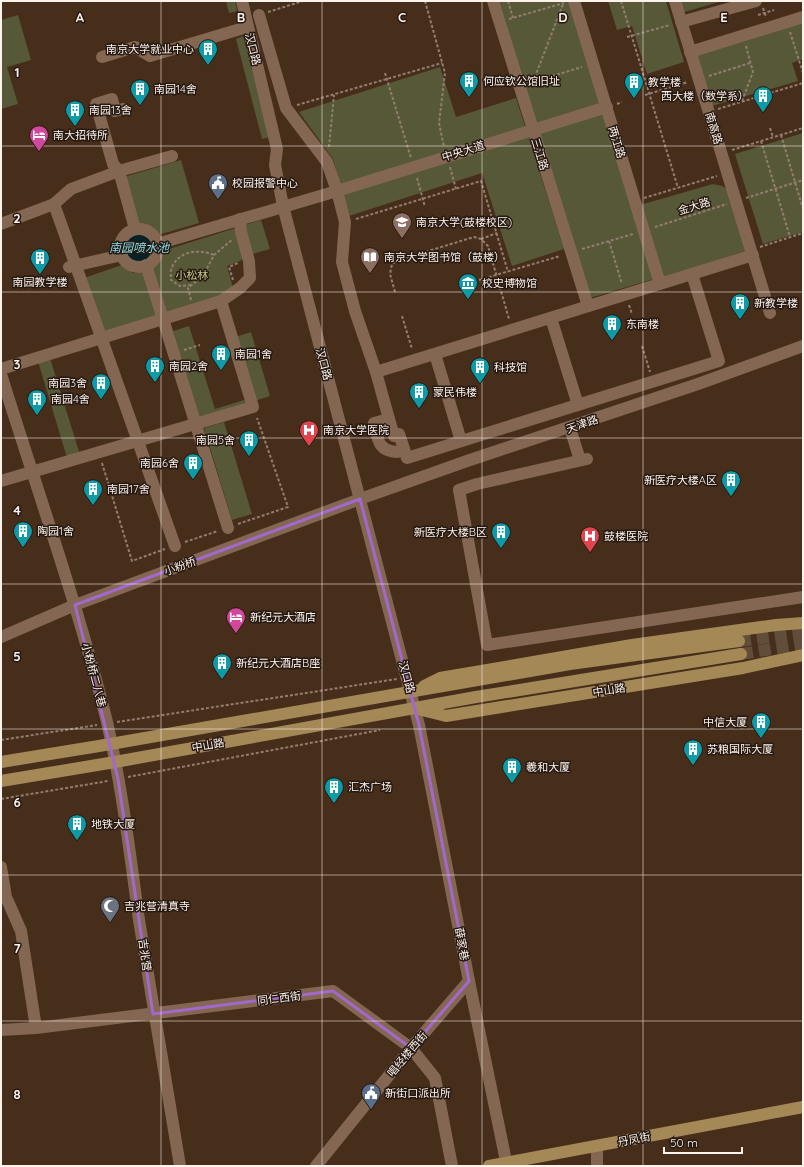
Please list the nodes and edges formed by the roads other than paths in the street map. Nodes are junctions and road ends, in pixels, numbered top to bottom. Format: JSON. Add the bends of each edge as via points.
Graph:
{"nodes":[{"id":1,"x":242,"y":1,"type":"edge"},
{"id":2,"x":493,"y":1,"type":"edge"},
{"id":3,"x":675,"y":1,"type":"edge"},
{"id":4,"x":569,"y":2,"type":"edge"},
{"id":5,"x":760,"y":4,"type":"edge"},
{"id":6,"x":259,"y":15,"type":"road end"},
{"id":7,"x":803,"y":16,"type":"edge"},
{"id":8,"x":681,"y":22,"type":"junction"},
{"id":9,"x":247,"y":27,"type":"junction"},
{"id":10,"x":690,"y":52,"type":"junction"},
{"id":11,"x":102,"y":57,"type":"dead end"},
{"id":12,"x":606,"y":107,"type":"junction"},
{"id":13,"x":123,"y":109,"type":"dead end"},
{"id":14,"x":533,"y":130,"type":"junction"},
{"id":15,"x":172,"y":156,"type":"dead end"},
{"id":16,"x":119,"y":171,"type":"junction"},
{"id":17,"x":337,"y":191,"type":"junction"},
{"id":18,"x":54,"y":204,"type":"junction"},
{"id":19,"x":283,"y":206,"type":"junction"},
{"id":20,"x":240,"y":219,"type":"junction"},
{"id":21,"x":1,"y":224,"type":"edge"},
{"id":22,"x":135,"y":229,"type":"junction"},
{"id":23,"x":157,"y":244,"type":"junction"},
{"id":24,"x":122,"y":255,"type":"junction"},
{"id":25,"x":752,"y":255,"type":"junction"},
{"id":26,"x":146,"y":265,"type":"junction"},
{"id":27,"x":71,"y":266,"type":"junction"},
{"id":28,"x":692,"y":274,"type":"junction"},
{"id":29,"x":660,"y":284,"type":"junction"},
{"id":30,"x":220,"y":301,"type":"junction"},
{"id":31,"x":588,"y":306,"type":"junction"},
{"id":32,"x":770,"y":313,"type":"dead end"},
{"id":33,"x":551,"y":318,"type":"junction"},
{"id":34,"x":163,"y":319,"type":"junction"},
{"id":35,"x":101,"y":338,"type":"junction"},
{"id":36,"x":803,"y":346,"type":"edge"},
{"id":37,"x":435,"y":354,"type":"junction"},
{"id":38,"x":1,"y":369,"type":"edge"},
{"id":39,"x":376,"y":372,"type":"junction"},
{"id":40,"x":1,"y":374,"type":"edge"},
{"id":41,"x":578,"y":405,"type":"junction"},
{"id":42,"x":389,"y":419,"type":"junction"},
{"id":43,"x":195,"y":424,"type":"junction"},
{"id":44,"x":570,"y":428,"type":"junction"},
{"id":45,"x":138,"y":441,"type":"junction"},
{"id":46,"x":462,"y":441,"type":"junction"},
{"id":47,"x":397,"y":452,"type":"dead end"},
{"id":48,"x":31,"y":472,"type":"junction"},
{"id":49,"x":1,"y":481,"type":"edge"},
{"id":50,"x":360,"y":499,"type":"junction"},
{"id":51,"x":228,"y":528,"type":"road end"},
{"id":52,"x":175,"y":546,"type":"road end"},
{"id":53,"x":803,"y":597,"type":"edge"},
{"id":54,"x":75,"y":605,"type":"junction"},
{"id":55,"x":803,"y":623,"type":"edge"},
{"id":56,"x":1,"y":637,"type":"edge"},
{"id":57,"x":739,"y":641,"type":"tunnel mouth"},
{"id":58,"x":741,"y":654,"type":"tunnel mouth"},
{"id":59,"x":803,"y":655,"type":"edge"},
{"id":60,"x":411,"y":692,"type":"junction"},
{"id":61,"x":415,"y":708,"type":"junction"},
{"id":62,"x":419,"y":726,"type":"joint"},
{"id":63,"x":105,"y":745,"type":"junction"},
{"id":64,"x":1,"y":762,"type":"edge"},
{"id":65,"x":115,"y":762,"type":"junction"},
{"id":66,"x":1,"y":781,"type":"edge"},
{"id":67,"x":1,"y":867,"type":"edge"},
{"id":68,"x":469,"y":981,"type":"junction"},
{"id":69,"x":153,"y":1014,"type":"junction"},
{"id":70,"x":36,"y":1028,"type":"junction"},
{"id":71,"x":1,"y":1030,"type":"edge"},
{"id":72,"x":411,"y":1048,"type":"junction"},
{"id":73,"x":803,"y":1107,"type":"edge"},
{"id":74,"x":597,"y":1146,"type":"junction"},
{"id":75,"x":507,"y":1164,"type":"edge"},
{"id":76,"x":180,"y":1166,"type":"edge"},
{"id":77,"x":316,"y":1166,"type":"edge"},
{"id":78,"x":452,"y":1166,"type":"edge"},
{"id":79,"x":489,"y":1166,"type":"edge"},
{"id":80,"x":597,"y":1166,"type":"edge"}],
"edges":[{"from":1,"to":9,"type":"street","name":"汉口路"},
{"from":2,"to":14,"type":"street","name":"三江路"},
{"from":3,"to":8,"type":"street","name":"南高路"},
{"from":4,"to":12,"type":"street","name":"两江路","via":[[593,63]]},
{"from":5,"to":8,"type":"street"},
{"from":6,"to":17,"type":"street","via":[[286,108],[327,162]]},
{"from":7,"to":10,"type":"street"},
{"from":8,"to":10,"type":"street","name":"南高路"},
{"from":9,"to":11,"type":"street","via":[[150,56],[136,47]]},
{"from":9,"to":19,"type":"street","name":"汉口路","via":[[277,149],[275,165]]},
{"from":10,"to":25,"type":"street","name":"南高路","via":[[727,173],[741,200]]},
{"from":12,"to":14,"type":"street","name":"中央大道"},
{"from":12,"to":29,"type":"street","name":"两江路"},
{"from":13,"to":16,"type":"street","via":[[115,111],[112,100],[96,104],[113,164]]},
{"from":14,"to":17,"type":"street","name":"中央大道"},
{"from":14,"to":31,"type":"street","name":"三江路"},
{"from":15,"to":16,"type":"street"},
{"from":16,"to":18,"type":"street","via":[[71,189]]},
{"from":16,"to":22,"type":"street"},
{"from":17,"to":19,"type":"street","name":"中央大道"},
{"from":17,"to":39,"type":"street","via":[[345,222],[342,262],[355,311]]},
{"from":18,"to":21,"type":"street"},
{"from":18,"to":27,"type":"street"},
{"from":19,"to":20,"type":"street","name":"中央大道"},
{"from":19,"to":50,"type":"street","name":"汉口路"},
{"from":20,"to":23,"type":"street","name":"中央大道"},
{"from":20,"to":30,"type":"street","via":[[250,278]]},
{"from":22,"to":23,"type":"street","via":[[151,233]]},
{"from":22,"to":24,"type":"street","via":[[122,239]]},
{"from":23,"to":26,"type":"street","via":[[156,256]]},
{"from":24,"to":26,"type":"street","via":[[131,264]]},
{"from":24,"to":27,"type":"street"},
{"from":25,"to":28,"type":"street"},
{"from":25,"to":32,"type":"street","name":"南高路"},
{"from":26,"to":34,"type":"street"},
{"from":27,"to":35,"type":"street"},
{"from":28,"to":29,"type":"street"},
{"from":28,"to":41,"type":"street","via":[[719,361]]},
{"from":29,"to":31,"type":"street"},
{"from":30,"to":34,"type":"street"},
{"from":30,"to":43,"type":"street","via":[[253,407]]},
{"from":31,"to":33,"type":"street"},
{"from":33,"to":37,"type":"street"},
{"from":33,"to":41,"type":"street"},
{"from":34,"to":35,"type":"street"},
{"from":34,"to":43,"type":"street"},
{"from":35,"to":38,"type":"street"},
{"from":35,"to":45,"type":"street"},
{"from":36,"to":44,"type":"street","name":"天津路"},
{"from":37,"to":39,"type":"street"},
{"from":37,"to":46,"type":"street"},
{"from":39,"to":42,"type":"street"},
{"from":40,"to":48,"type":"street","name":"小粉桥二八巷"},
{"from":41,"to":46,"type":"street"},
{"from":42,"to":46,"type":"street","via":[[394,436],[400,434],[407,458]]},
{"from":42,"to":47,"type":"street","via":[[374,424],[381,447]]},
{"from":43,"to":45,"type":"street"},
{"from":43,"to":51,"type":"street"},
{"from":44,"to":50,"type":"street","name":"天津路"},
{"from":44,"to":53,"type":"street","via":[[584,460],[459,490],[487,645]]},
{"from":45,"to":48,"type":"street"},
{"from":45,"to":52,"type":"street"},
{"from":48,"to":49,"type":"street"},
{"from":48,"to":54,"type":"street","name":"小粉桥二八巷"},
{"from":50,"to":54,"type":"street","name":"小粉桥"},
{"from":50,"to":60,"type":"street","name":"汉口路"},
{"from":54,"to":56,"type":"street","name":"小粉桥"},
{"from":54,"to":63,"type":"street","name":"小粉桥二八巷","via":[[107,724]]},
{"from":55,"to":60,"type":"main road","via":[[632,645],[440,678]]},
{"from":57,"to":60,"type":"main road","via":[[570,664]]},
{"from":58,"to":61,"type":"main road"},
{"from":59,"to":61,"type":"street","via":[[743,668],[446,716]]},
{"from":60,"to":61,"type":"street","name":"汉口路"},
{"from":60,"to":63,"type":"main road"},
{"from":61,"to":62,"type":"street","name":"汉口路"},
{"from":61,"to":65,"type":"street"},
{"from":62,"to":68,"type":"street","name":"薛家巷"},
{"from":63,"to":64,"type":"main road"},
{"from":63,"to":65,"type":"street","name":"吉兆营"},
{"from":65,"to":66,"type":"main road"},
{"from":65,"to":69,"type":"street","name":"吉兆营"},
{"from":67,"to":70,"type":"street","via":[[6,897],[20,931]]},
{"from":68,"to":72,"type":"street","name":"唱经楼西街"},
{"from":68,"to":75,"type":"street","name":"薛家巷"},
{"from":69,"to":70,"type":"street","name":"同仁西街"},
{"from":69,"to":72,"type":"street","name":"同仁西街","via":[[333,991]]},
{"from":69,"to":76,"type":"street","name":"吉兆营"},
{"from":70,"to":71,"type":"street","name":"同仁西街"},
{"from":72,"to":77,"type":"street","name":"唱经楼西街"},
{"from":72,"to":78,"type":"street","name":"同仁西街","via":[[435,1078]]},
{"from":73,"to":74,"type":"main road","name":"丹凤街"},
{"from":74,"to":75,"type":"main road","name":"丹凤街"},
{"from":74,"to":80,"type":"street"},
{"from":75,"to":79,"type":"main road","name":"丹凤街"}]}
